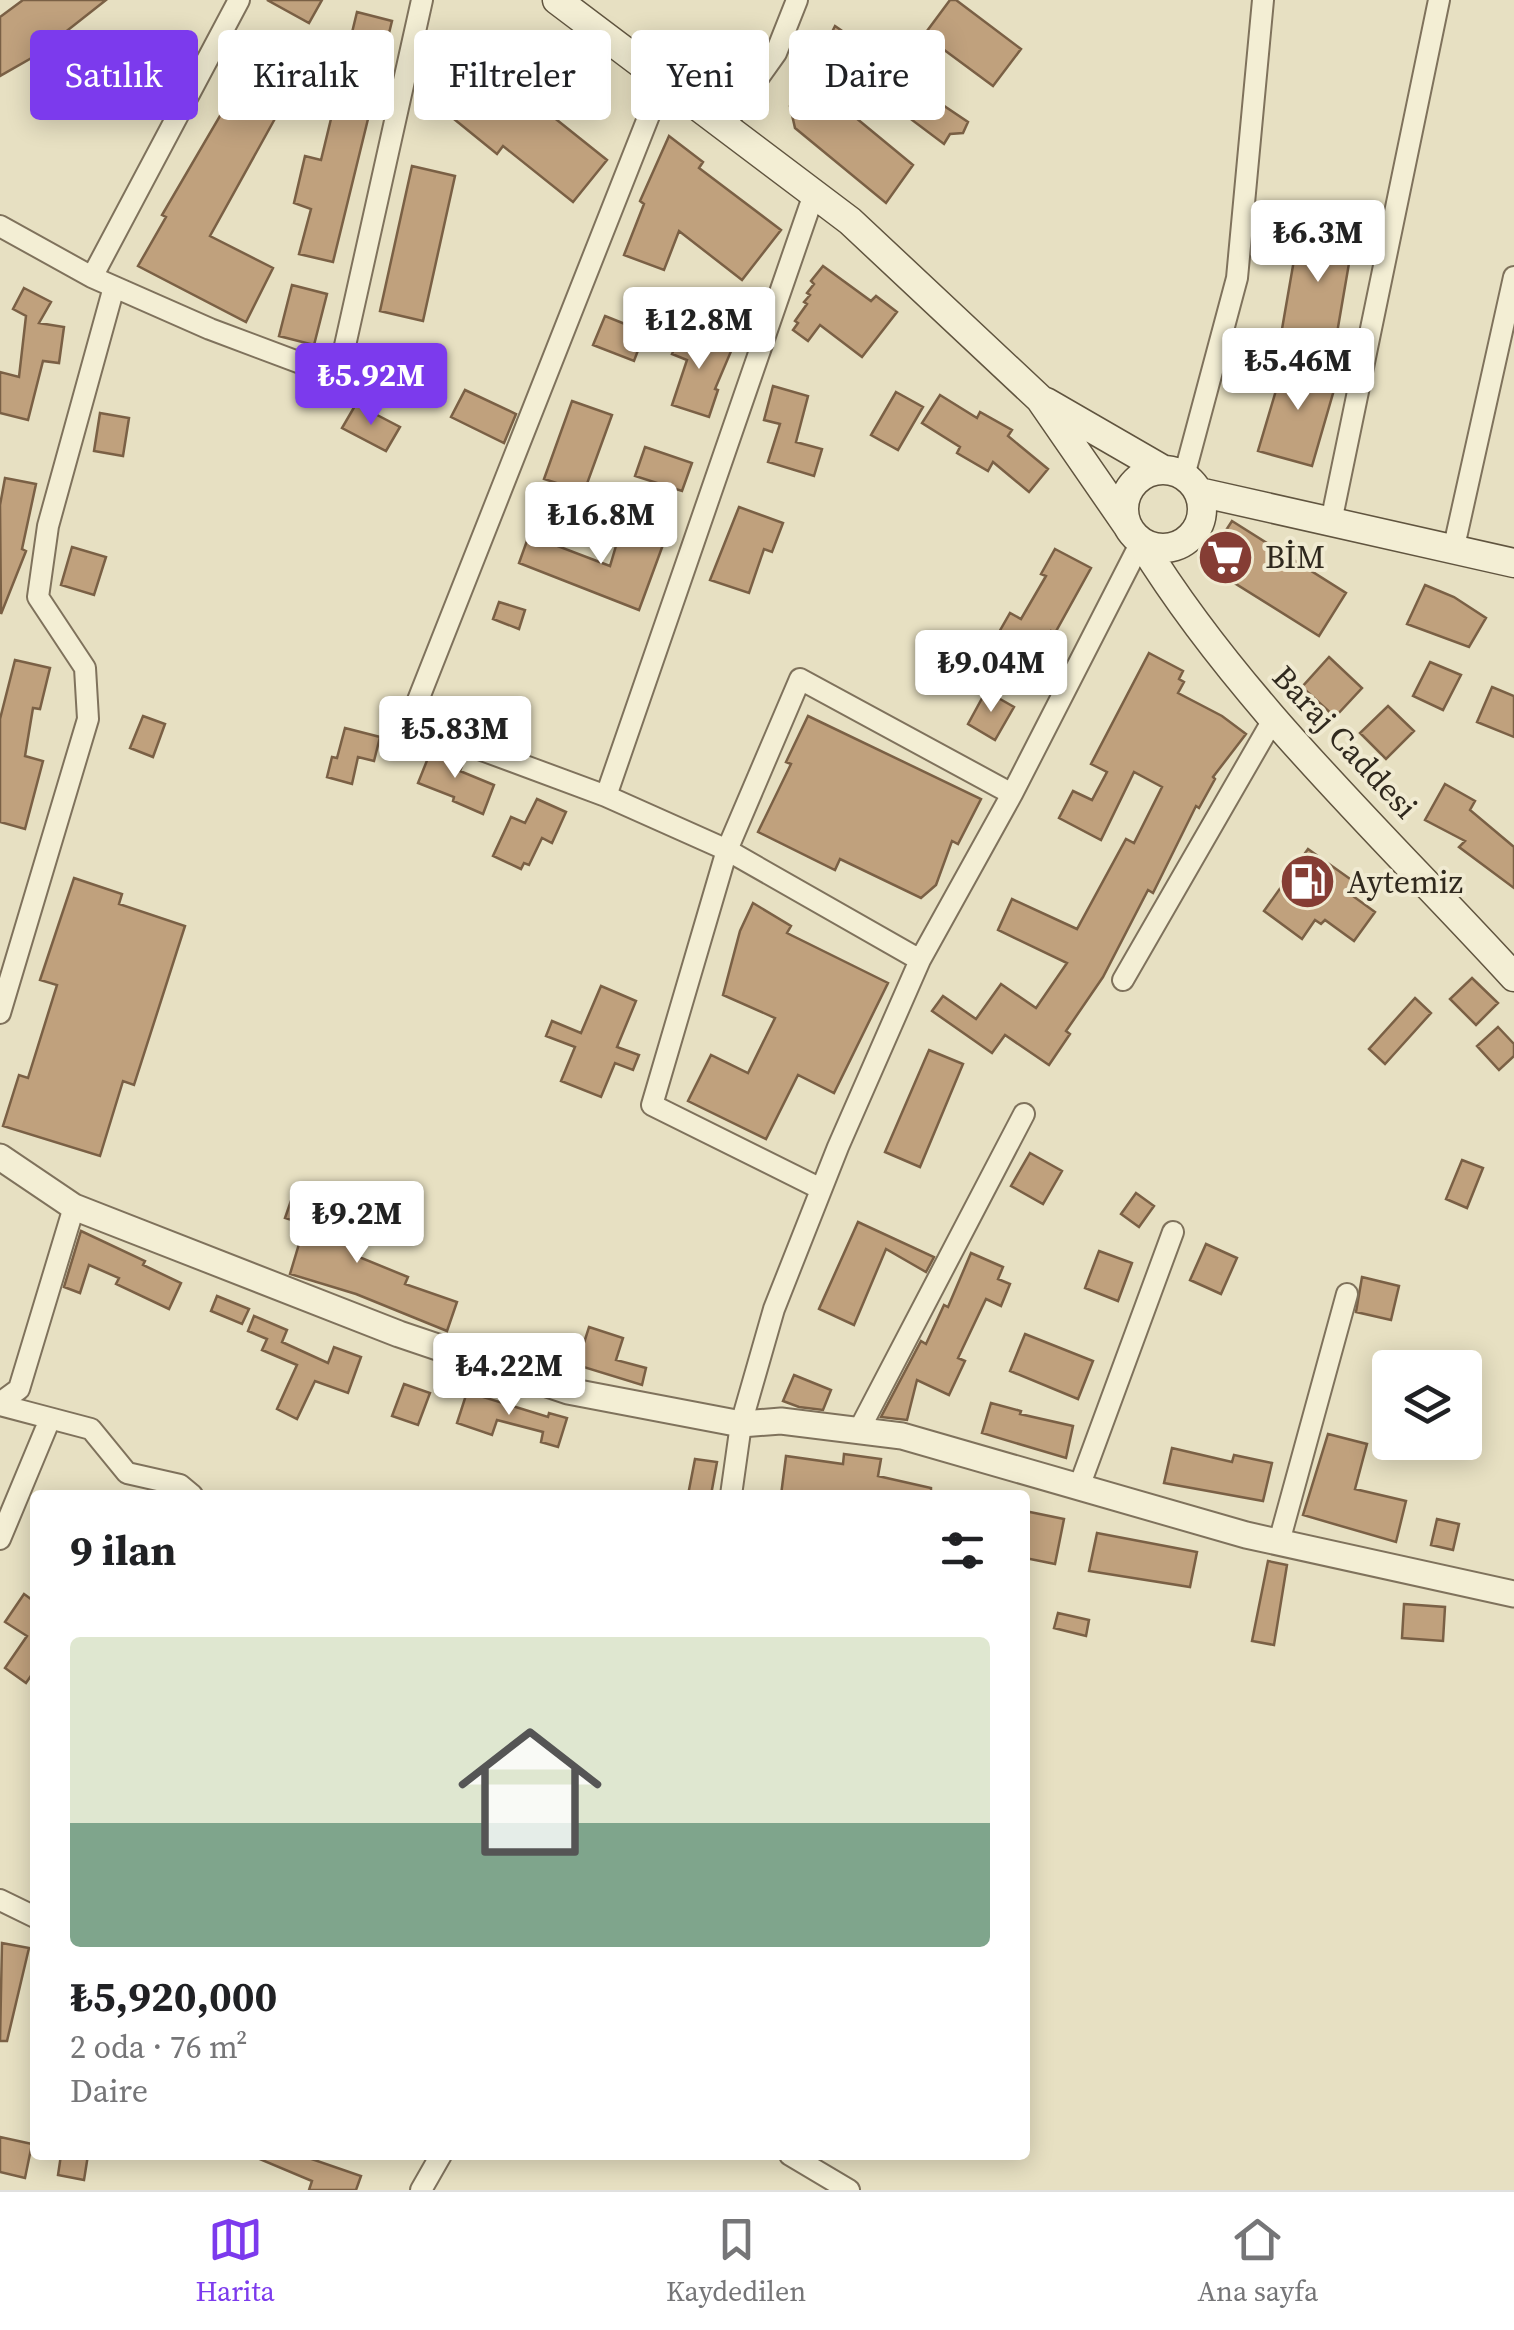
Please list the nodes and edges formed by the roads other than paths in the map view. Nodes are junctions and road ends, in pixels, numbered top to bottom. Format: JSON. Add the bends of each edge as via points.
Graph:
{"nodes":[{"id":1,"x":238,"y":0,"type":"edge"},
{"id":2,"x":422,"y":0,"type":"edge"},
{"id":3,"x":557,"y":0,"type":"edge"},
{"id":4,"x":796,"y":0,"type":"edge"},
{"id":5,"x":1263,"y":0,"type":"edge"},
{"id":6,"x":1438,"y":0,"type":"edge"},
{"id":7,"x":631,"y":55,"type":"edge"},
{"id":8,"x":648,"y":120,"type":"edge"},
{"id":9,"x":716,"y":120,"type":"edge"},
{"id":10,"x":724,"y":126,"type":"junction"},
{"id":11,"x":814,"y":194,"type":"junction"},
{"id":12,"x":0,"y":226,"type":"edge"},
{"id":13,"x":92,"y":277,"type":"junction"},
{"id":14,"x":1514,"y":277,"type":"edge"},
{"id":15,"x":114,"y":287,"type":"junction"},
{"id":16,"x":1040,"y":399,"type":"junction"},
{"id":17,"x":1182,"y":479,"type":"junction"},
{"id":18,"x":1331,"y":522,"type":"junction"},
{"id":19,"x":1134,"y":534,"type":"junction"},
{"id":20,"x":1454,"y":551,"type":"junction"},
{"id":21,"x":1514,"y":563,"type":"edge"},
{"id":22,"x":1274,"y":718,"type":"junction"},
{"id":23,"x":1012,"y":794,"type":"junction"},
{"id":24,"x":606,"y":796,"type":"junction"},
{"id":25,"x":727,"y":850,"type":"junction"},
{"id":26,"x":920,"y":960,"type":"junction"},
{"id":27,"x":1514,"y":976,"type":"edge"},
{"id":28,"x":1123,"y":980,"type":"dead end"},
{"id":29,"x":0,"y":1013,"type":"edge"},
{"id":30,"x":1024,"y":1114,"type":"dead end"},
{"id":31,"x":0,"y":1156,"type":"edge"},
{"id":32,"x":821,"y":1189,"type":"junction"},
{"id":33,"x":74,"y":1207,"type":"junction"},
{"id":34,"x":1173,"y":1232,"type":"dead end"},
{"id":35,"x":1348,"y":1294,"type":"dead end"},
{"id":36,"x":0,"y":1404,"type":"edge"},
{"id":37,"x":50,"y":1419,"type":"junction"},
{"id":38,"x":741,"y":1424,"type":"junction"},
{"id":39,"x":858,"y":1430,"type":"junction"},
{"id":40,"x":1079,"y":1487,"type":"junction"},
{"id":41,"x":187,"y":1490,"type":"edge"},
{"id":42,"x":732,"y":1490,"type":"edge"},
{"id":43,"x":0,"y":1539,"type":"edge"},
{"id":44,"x":1279,"y":1542,"type":"junction"},
{"id":45,"x":1514,"y":1594,"type":"edge"},
{"id":46,"x":0,"y":1900,"type":"edge"},
{"id":47,"x":30,"y":1915,"type":"edge"},
{"id":48,"x":438,"y":2160,"type":"edge"},
{"id":49,"x":798,"y":2160,"type":"edge"},
{"id":50,"x":420,"y":2190,"type":"edge"},
{"id":51,"x":849,"y":2190,"type":"edge"}],
"edges":[{"from":1,"to":13,"type":"street"},
{"from":2,"to":15,"type":"street","via":[[338,377]]},
{"from":3,"to":7,"type":"main road"},
{"from":4,"to":10,"type":"street","via":[[776,53]]},
{"from":5,"to":17,"type":"street","via":[[1238,278]]},
{"from":6,"to":18,"type":"street"},
{"from":8,"to":24,"type":"street","via":[[408,724]]},
{"from":9,"to":10,"type":"main road"},
{"from":10,"to":11,"type":"main road"},
{"from":11,"to":16,"type":"main road"},
{"from":11,"to":24,"type":"street"},
{"from":12,"to":13,"type":"street"},
{"from":13,"to":15,"type":"street"},
{"from":14,"to":20,"type":"street"},
{"from":15,"to":29,"type":"street","via":[[48,526],[38,597],[84,668],[88,719]]},
{"from":16,"to":17,"type":"main road"},
{"from":16,"to":19,"type":"main road","name":"Baraj Caddesi"},
{"from":17,"to":18,"type":"main road"},
{"from":17,"to":19,"type":"main road","via":[[1141,476],[1126,492],[1124,515]]},
{"from":17,"to":19,"type":"main road","via":[[1202,514],[1199,525],[1184,542],[1163,548]]},
{"from":18,"to":20,"type":"main road"},
{"from":19,"to":22,"type":"main road","name":"Baraj Caddesi"},
{"from":19,"to":23,"type":"street"},
{"from":20,"to":21,"type":"main road"},
{"from":22,"to":27,"type":"main road","name":"Baraj Caddesi"},
{"from":22,"to":28,"type":"street"},
{"from":23,"to":25,"type":"street","via":[[800,679]]},
{"from":23,"to":26,"type":"street"},
{"from":24,"to":25,"type":"street"},
{"from":25,"to":26,"type":"street"},
{"from":25,"to":32,"type":"street","via":[[652,1104]]},
{"from":26,"to":32,"type":"street"},
{"from":30,"to":39,"type":"street"},
{"from":31,"to":33,"type":"street"},
{"from":32,"to":38,"type":"street","via":[[774,1309]]},
{"from":33,"to":36,"type":"street","via":[[19,1389]]},
{"from":33,"to":38,"type":"street","via":[[399,1334],[568,1391]]},
{"from":34,"to":40,"type":"street"},
{"from":35,"to":44,"type":"street"},
{"from":36,"to":37,"type":"street"},
{"from":37,"to":41,"type":"street","via":[[91,1429],[127,1473]]},
{"from":37,"to":43,"type":"street"},
{"from":38,"to":39,"type":"street","via":[[781,1421]]},
{"from":38,"to":42,"type":"street"},
{"from":39,"to":40,"type":"street","via":[[902,1436]]},
{"from":40,"to":44,"type":"street"},
{"from":44,"to":45,"type":"street"},
{"from":46,"to":47,"type":"street"},
{"from":48,"to":50,"type":"street"},
{"from":49,"to":51,"type":"street"}]}
